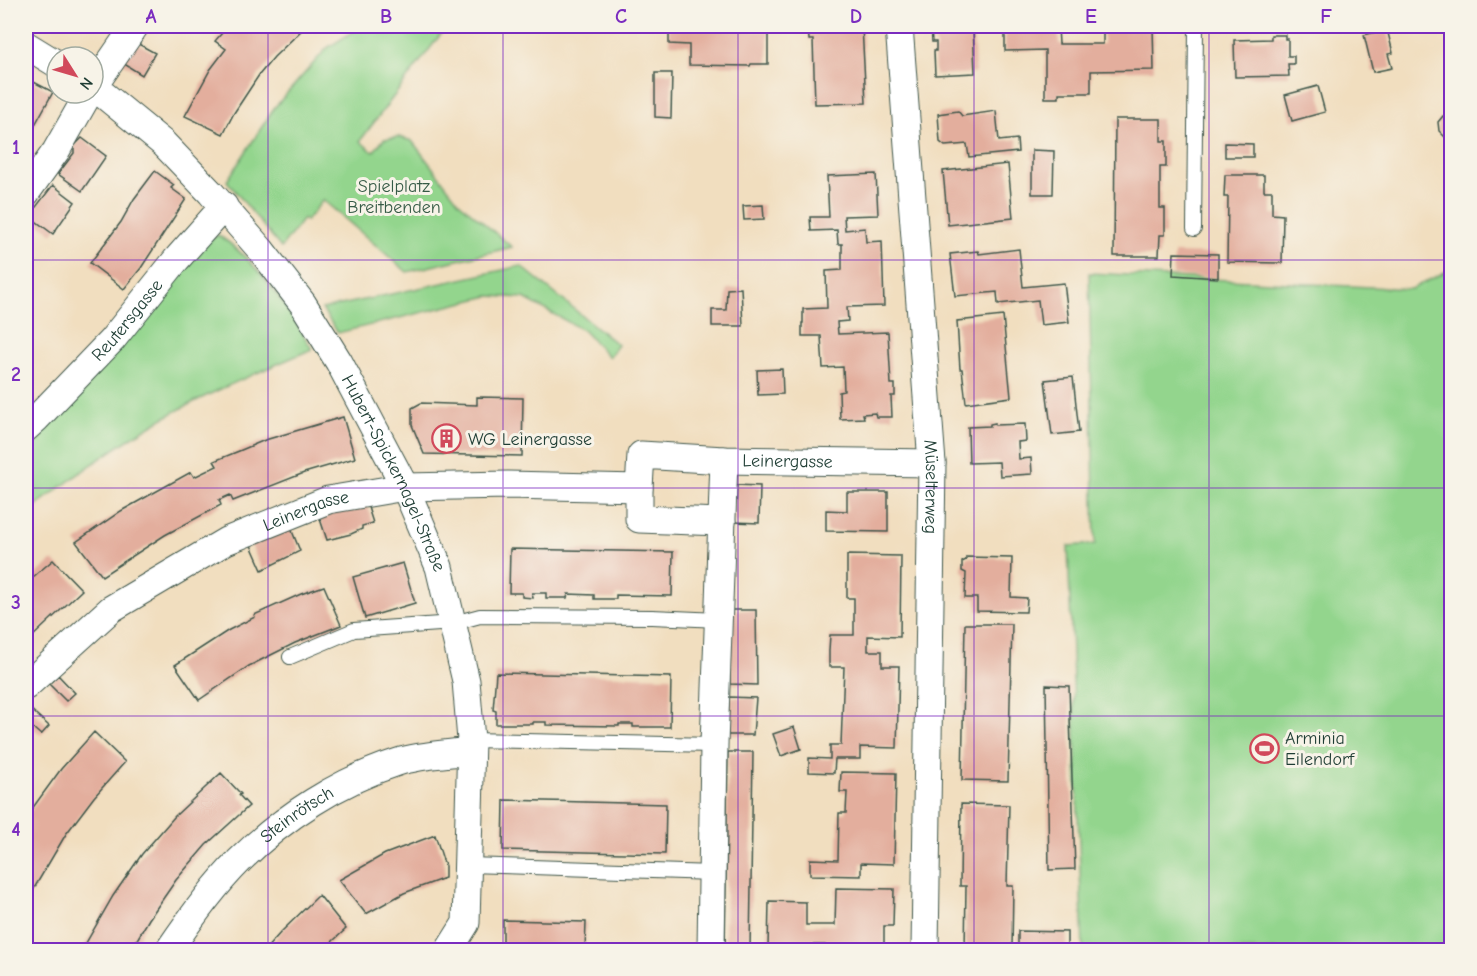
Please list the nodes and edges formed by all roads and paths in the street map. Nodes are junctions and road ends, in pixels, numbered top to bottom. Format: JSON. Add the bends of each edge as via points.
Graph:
{"nodes":[{"id":1,"x":135,"y":26,"type":"edge"},
{"id":2,"x":899,"y":26,"type":"edge"},
{"id":3,"x":1196,"y":26,"type":"edge"},
{"id":4,"x":26,"y":45,"type":"edge"},
{"id":5,"x":45,"y":57,"type":"edge"},
{"id":6,"x":105,"y":70,"type":"edge"},
{"id":7,"x":105,"y":97,"type":"edge"},
{"id":8,"x":82,"y":105,"type":"edge"},
{"id":9,"x":26,"y":193,"type":"edge"},
{"id":10,"x":224,"y":206,"type":"junction"},
{"id":11,"x":1194,"y":229,"type":"dead end"},
{"id":12,"x":26,"y":428,"type":"edge"},
{"id":13,"x":724,"y":460,"type":"junction"},
{"id":14,"x":932,"y":463,"type":"junction"},
{"id":15,"x":405,"y":487,"type":"junction"},
{"id":16,"x":639,"y":488,"type":"junction"},
{"id":17,"x":722,"y":522,"type":"junction"},
{"id":18,"x":719,"y":620,"type":"junction"},
{"id":19,"x":454,"y":623,"type":"junction"},
{"id":20,"x":290,"y":657,"type":"dead end"},
{"id":21,"x":26,"y":686,"type":"edge"},
{"id":22,"x":470,"y":745,"type":"junction"},
{"id":23,"x":714,"y":745,"type":"junction"},
{"id":24,"x":468,"y":865,"type":"junction"},
{"id":25,"x":713,"y":873,"type":"junction"},
{"id":26,"x":169,"y":951,"type":"edge"},
{"id":27,"x":449,"y":951,"type":"edge"},
{"id":28,"x":711,"y":951,"type":"edge"},
{"id":29,"x":925,"y":951,"type":"edge"}],
"edges":[{"from":1,"to":6,"type":"street"},
{"from":2,"to":14,"type":"street","name":"Müselterweg"},
{"from":3,"to":11,"type":"lane"},
{"from":4,"to":5,"type":"street"},
{"from":7,"to":10,"type":"street","name":"Hubert-Spickernagel-Straße","via":[[164,144]]},
{"from":8,"to":9,"type":"street"},
{"from":10,"to":12,"type":"street","name":"Reutersgasse","via":[[112,340]]},
{"from":10,"to":15,"type":"street","name":"Hubert-Spickernagel-Straße","via":[[303,304],[339,362]]},
{"from":13,"to":14,"type":"street","name":"Leinergasse"},
{"from":13,"to":16,"type":"street","name":"Leinergasse","via":[[641,454]]},
{"from":13,"to":17,"type":"street"},
{"from":14,"to":29,"type":"street","name":"Müselterweg"},
{"from":15,"to":16,"type":"street","name":"Leinergasse"},
{"from":15,"to":19,"type":"street","name":"Hubert-Spickernagel-Straße","via":[[439,567]]},
{"from":15,"to":21,"type":"street","name":"Leinergasse","via":[[328,500],[225,541],[111,609]]},
{"from":16,"to":17,"type":"street","name":"Leinergasse","via":[[639,519]]},
{"from":17,"to":18,"type":"street"},
{"from":18,"to":19,"type":"lane","via":[[480,616]]},
{"from":18,"to":23,"type":"street"},
{"from":19,"to":20,"type":"lane","via":[[354,630]]},
{"from":19,"to":22,"type":"street","name":"Hubert-Spickernagel-Straße","via":[[466,681]]},
{"from":22,"to":23,"type":"lane"},
{"from":22,"to":24,"type":"street","name":"Hubert-Spickernagel-Straße"},
{"from":22,"to":26,"type":"street","name":"Steinrötsch","via":[[399,761],[347,783],[294,814],[240,860],[197,909]]},
{"from":23,"to":25,"type":"street"},
{"from":24,"to":25,"type":"lane"},
{"from":24,"to":27,"type":"street","name":"Hubert-Spickernagel-Straße","via":[[466,923]]},
{"from":25,"to":28,"type":"street"}]}
